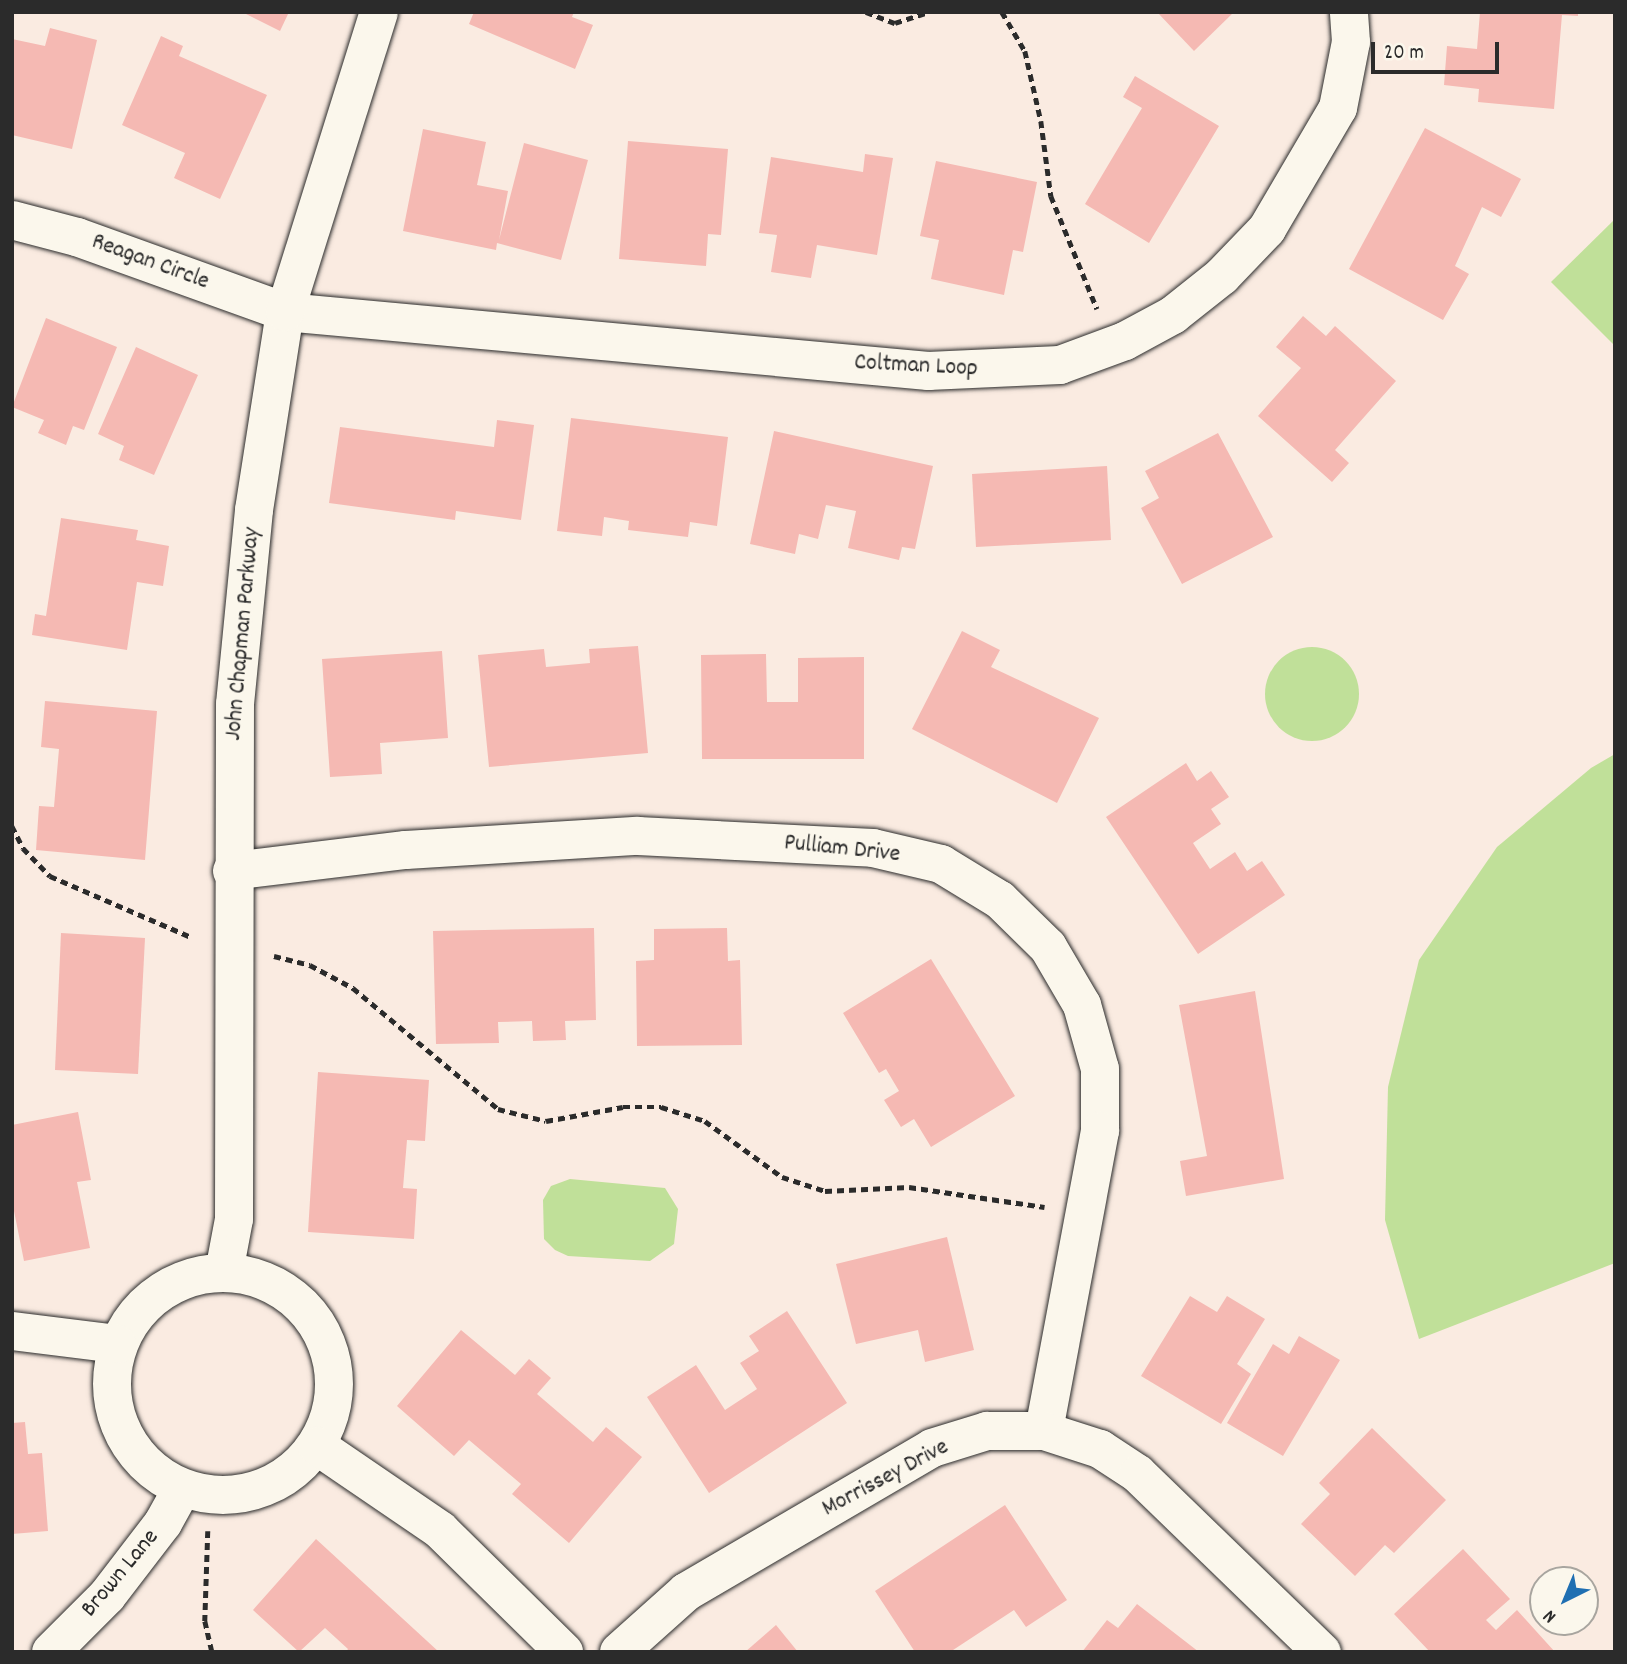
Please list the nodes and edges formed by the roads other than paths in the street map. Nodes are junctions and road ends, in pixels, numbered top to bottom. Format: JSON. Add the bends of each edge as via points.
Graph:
{"nodes":[{"id":1,"x":380,"y":12,"type":"edge"},
{"id":2,"x":1349,"y":12,"type":"edge"},
{"id":3,"x":12,"y":220,"type":"edge"},
{"id":4,"x":285,"y":312,"type":"junction"},
{"id":5,"x":232,"y":871,"type":"junction"},
{"id":6,"x":224,"y":1272,"type":"junction"},
{"id":7,"x":12,"y":1331,"type":"edge"},
{"id":8,"x":117,"y":1344,"type":"junction"},
{"id":9,"x":1044,"y":1431,"type":"junction"},
{"id":10,"x":317,"y":1446,"type":"junction"},
{"id":11,"x":197,"y":1493,"type":"junction"},
{"id":12,"x":51,"y":1652,"type":"edge"},
{"id":13,"x":564,"y":1652,"type":"edge"},
{"id":14,"x":619,"y":1652,"type":"edge"},
{"id":15,"x":1322,"y":1652,"type":"edge"}],
"edges":[{"from":1,"to":4,"type":"street","name":"John Chapman Parkway"},
{"from":2,"to":4,"type":"street","name":"Coltman Loop","via":[[1351,42],[1338,108],[1267,229],[1222,276],[1173,315],[1125,341],[1060,365],[929,371]]},
{"from":3,"to":4,"type":"street","name":"Reagan Circle","via":[[77,237]]},
{"from":4,"to":5,"type":"street","name":"John Chapman Parkway","via":[[254,510],[235,704]]},
{"from":5,"to":6,"type":"street","name":"John Chapman Parkway","via":[[234,1219]]},
{"from":5,"to":9,"type":"street","name":"Pulliam Drive","via":[[407,850],[638,836],[873,848],[941,864],[1000,900],[1048,947],[1083,1005],[1100,1069],[1100,1131]]},
{"from":6,"to":8,"type":"street","via":[[169,1285],[138,1309]]},
{"from":6,"to":10,"type":"street","via":[[254,1276],[289,1293],[321,1329],[334,1378],[332,1410]]},
{"from":7,"to":8,"type":"street"},
{"from":8,"to":11,"type":"street","via":[[111,1397],[122,1434],[149,1468]]},
{"from":9,"to":14,"type":"street","name":"Morrissey Drive","via":[[987,1431],[932,1448],[686,1592]]},
{"from":9,"to":15,"type":"street","name":"Morrissey Drive","via":[[1100,1449],[1138,1474]]},
{"from":10,"to":11,"type":"street","via":[[302,1465],[269,1487]]},
{"from":10,"to":13,"type":"street","via":[[440,1530]]},
{"from":11,"to":12,"type":"street","name":"Brown Lane","via":[[163,1523],[107,1597]]}]}
